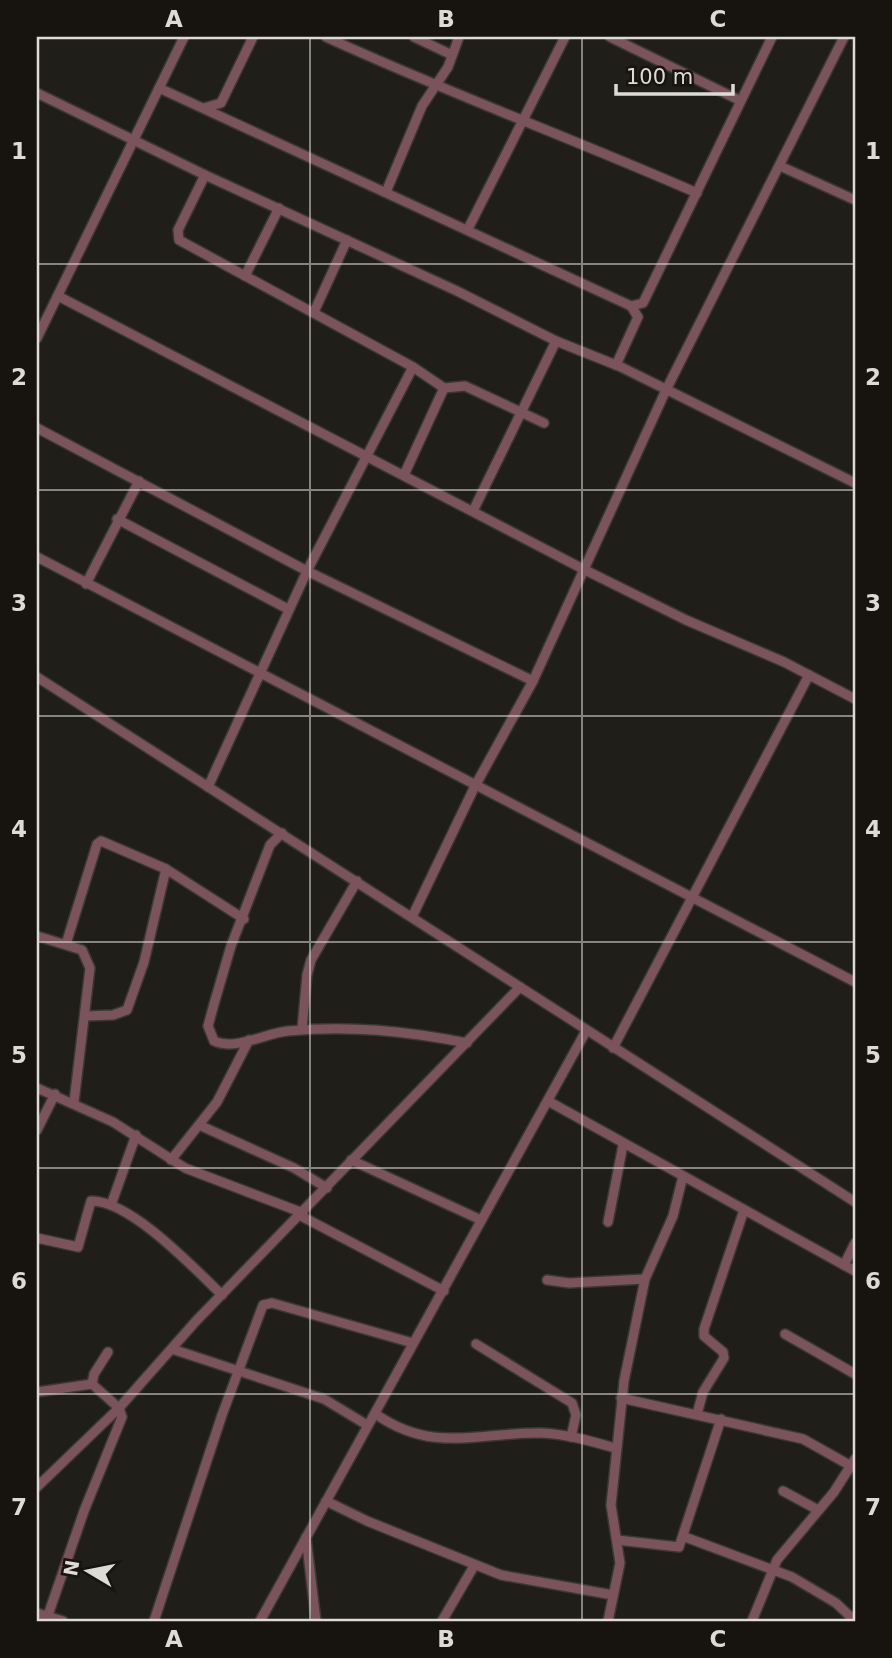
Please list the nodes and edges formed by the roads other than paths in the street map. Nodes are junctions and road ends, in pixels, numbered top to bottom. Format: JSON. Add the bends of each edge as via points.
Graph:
{"nodes":[{"id":1,"x":184,"y":37,"type":"edge"},
{"id":2,"x":253,"y":37,"type":"edge"},
{"id":3,"x":326,"y":37,"type":"edge"},
{"id":4,"x":414,"y":37,"type":"edge"},
{"id":5,"x":459,"y":37,"type":"edge"},
{"id":6,"x":565,"y":37,"type":"edge"},
{"id":7,"x":610,"y":37,"type":"edge"},
{"id":8,"x":772,"y":37,"type":"edge"},
{"id":9,"x":844,"y":37,"type":"edge"},
{"id":10,"x":452,"y":55,"type":"junction"},
{"id":11,"x":436,"y":83,"type":"junction"},
{"id":12,"x":159,"y":88,"type":"junction"},
{"id":13,"x":37,"y":93,"type":"edge"},
{"id":14,"x":739,"y":100,"type":"junction"},
{"id":15,"x":221,"y":103,"type":"junction"},
{"id":16,"x":204,"y":108,"type":"junction"},
{"id":17,"x":229,"y":120,"type":"junction"},
{"id":18,"x":522,"y":122,"type":"junction"},
{"id":19,"x":134,"y":139,"type":"junction"},
{"id":20,"x":780,"y":166,"type":"junction"},
{"id":21,"x":205,"y":175,"type":"junction"},
{"id":22,"x":386,"y":192,"type":"junction"},
{"id":23,"x":697,"y":193,"type":"junction"},
{"id":24,"x":855,"y":200,"type":"edge"},
{"id":25,"x":279,"y":208,"type":"junction"},
{"id":26,"x":468,"y":229,"type":"junction"},
{"id":27,"x":347,"y":240,"type":"junction"},
{"id":28,"x":245,"y":276,"type":"junction"},
{"id":29,"x":58,"y":296,"type":"junction"},
{"id":30,"x":631,"y":306,"type":"junction"},
{"id":31,"x":314,"y":312,"type":"junction"},
{"id":32,"x":37,"y":338,"type":"edge"},
{"id":33,"x":556,"y":341,"type":"junction"},
{"id":34,"x":616,"y":365,"type":"junction"},
{"id":35,"x":413,"y":367,"type":"junction"},
{"id":36,"x":444,"y":388,"type":"junction"},
{"id":37,"x":666,"y":390,"type":"junction"},
{"id":38,"x":521,"y":411,"type":"junction"},
{"id":39,"x":544,"y":423,"type":"dead end"},
{"id":40,"x":37,"y":429,"type":"edge"},
{"id":41,"x":365,"y":456,"type":"junction"},
{"id":42,"x":404,"y":475,"type":"junction"},
{"id":43,"x":139,"y":481,"type":"junction"},
{"id":44,"x":855,"y":483,"type":"edge"},
{"id":45,"x":473,"y":511,"type":"junction"},
{"id":46,"x":117,"y":519,"type":"junction"},
{"id":47,"x":37,"y":557,"type":"edge"},
{"id":48,"x":583,"y":569,"type":"junction"},
{"id":49,"x":307,"y":570,"type":"junction"},
{"id":50,"x":86,"y":584,"type":"junction"},
{"id":51,"x":288,"y":609,"type":"junction"},
{"id":52,"x":258,"y":674,"type":"junction"},
{"id":53,"x":809,"y":675,"type":"junction"},
{"id":54,"x":37,"y":677,"type":"edge"},
{"id":55,"x":533,"y":681,"type":"junction"},
{"id":56,"x":855,"y":699,"type":"edge"},
{"id":57,"x":475,"y":786,"type":"junction"},
{"id":58,"x":208,"y":787,"type":"junction"},
{"id":59,"x":282,"y":833,"type":"junction"},
{"id":60,"x":166,"y":869,"type":"junction"},
{"id":61,"x":357,"y":881,"type":"junction"},
{"id":62,"x":692,"y":895,"type":"junction"},
{"id":63,"x":412,"y":917,"type":"junction"},
{"id":64,"x":244,"y":919,"type":"junction"},
{"id":65,"x":37,"y":936,"type":"edge"},
{"id":66,"x":66,"y":944,"type":"junction"},
{"id":67,"x":855,"y":982,"type":"edge"},
{"id":68,"x":520,"y":987,"type":"junction"},
{"id":69,"x":86,"y":1016,"type":"junction"},
{"id":70,"x":302,"y":1029,"type":"junction"},
{"id":71,"x":586,"y":1031,"type":"junction"},
{"id":72,"x":249,"y":1040,"type":"junction"},
{"id":73,"x":467,"y":1043,"type":"junction"},
{"id":74,"x":613,"y":1048,"type":"junction"},
{"id":75,"x":37,"y":1088,"type":"edge"},
{"id":76,"x":55,"y":1094,"type":"junction"},
{"id":77,"x":548,"y":1101,"type":"junction"},
{"id":78,"x":74,"y":1102,"type":"junction"},
{"id":79,"x":199,"y":1125,"type":"junction"},
{"id":80,"x":37,"y":1130,"type":"edge"},
{"id":81,"x":135,"y":1135,"type":"junction"},
{"id":82,"x":623,"y":1145,"type":"junction"},
{"id":83,"x":171,"y":1160,"type":"junction"},
{"id":84,"x":351,"y":1160,"type":"junction"},
{"id":85,"x":683,"y":1176,"type":"junction"},
{"id":86,"x":327,"y":1188,"type":"junction"},
{"id":87,"x":855,"y":1202,"type":"edge"},
{"id":88,"x":111,"y":1205,"type":"junction"},
{"id":89,"x":744,"y":1210,"type":"junction"},
{"id":90,"x":302,"y":1214,"type":"junction"},
{"id":91,"x":481,"y":1220,"type":"junction"},
{"id":92,"x":608,"y":1222,"type":"dead end"},
{"id":93,"x":37,"y":1238,"type":"edge"},
{"id":94,"x":855,"y":1242,"type":"edge"},
{"id":95,"x":844,"y":1265,"type":"junction"},
{"id":96,"x":855,"y":1272,"type":"edge"},
{"id":97,"x":645,"y":1279,"type":"junction"},
{"id":98,"x":547,"y":1280,"type":"dead end"},
{"id":99,"x":444,"y":1291,"type":"junction"},
{"id":100,"x":222,"y":1295,"type":"junction"},
{"id":101,"x":785,"y":1334,"type":"dead end"},
{"id":102,"x":414,"y":1343,"type":"junction"},
{"id":103,"x":476,"y":1344,"type":"dead end"},
{"id":104,"x":172,"y":1349,"type":"junction"},
{"id":105,"x":108,"y":1352,"type":"dead end"},
{"id":106,"x":238,"y":1371,"type":"junction"},
{"id":107,"x":855,"y":1374,"type":"edge"},
{"id":108,"x":92,"y":1384,"type":"junction"},
{"id":109,"x":37,"y":1392,"type":"edge"},
{"id":110,"x":621,"y":1398,"type":"junction"},
{"id":111,"x":119,"y":1408,"type":"junction"},
{"id":112,"x":697,"y":1414,"type":"junction"},
{"id":113,"x":377,"y":1415,"type":"junction"},
{"id":114,"x":722,"y":1419,"type":"junction"},
{"id":115,"x":368,"y":1424,"type":"junction"},
{"id":116,"x":571,"y":1437,"type":"junction"},
{"id":117,"x":615,"y":1448,"type":"junction"},
{"id":118,"x":853,"y":1462,"type":"edge"},
{"id":119,"x":37,"y":1487,"type":"edge"},
{"id":120,"x":783,"y":1490,"type":"dead end"},
{"id":121,"x":326,"y":1501,"type":"junction"},
{"id":122,"x":818,"y":1510,"type":"junction"},
{"id":123,"x":306,"y":1537,"type":"junction"},
{"id":124,"x":685,"y":1537,"type":"junction"},
{"id":125,"x":617,"y":1540,"type":"junction"},
{"id":126,"x":474,"y":1566,"type":"junction"},
{"id":127,"x":772,"y":1568,"type":"junction"},
{"id":128,"x":613,"y":1595,"type":"junction"},
{"id":129,"x":37,"y":1613,"type":"edge"},
{"id":130,"x":47,"y":1619,"type":"edge"},
{"id":131,"x":62,"y":1621,"type":"edge"},
{"id":132,"x":155,"y":1621,"type":"edge"},
{"id":133,"x":260,"y":1621,"type":"edge"},
{"id":134,"x":316,"y":1621,"type":"edge"},
{"id":135,"x":442,"y":1621,"type":"edge"},
{"id":136,"x":608,"y":1621,"type":"edge"},
{"id":137,"x":752,"y":1621,"type":"edge"},
{"id":138,"x":855,"y":1621,"type":"edge"}],
"edges":[{"from":1,"to":12,"type":"street"},
{"from":2,"to":15,"type":"street"},
{"from":3,"to":11,"type":"street"},
{"from":4,"to":10,"type":"street"},
{"from":5,"to":10,"type":"street"},
{"from":6,"to":18,"type":"street"},
{"from":7,"to":14,"type":"street"},
{"from":8,"to":14,"type":"street"},
{"from":9,"to":20,"type":"street"},
{"from":10,"to":11,"type":"street"},
{"from":11,"to":18,"type":"street"},
{"from":11,"to":22,"type":"street"},
{"from":12,"to":16,"type":"street"},
{"from":12,"to":19,"type":"street"},
{"from":13,"to":19,"type":"street"},
{"from":14,"to":23,"type":"street"},
{"from":15,"to":16,"type":"street"},
{"from":15,"to":17,"type":"street"},
{"from":16,"to":17,"type":"street"},
{"from":17,"to":22,"type":"street"},
{"from":18,"to":23,"type":"street"},
{"from":18,"to":26,"type":"street"},
{"from":19,"to":21,"type":"street"},
{"from":19,"to":29,"type":"street"},
{"from":20,"to":24,"type":"street"},
{"from":20,"to":37,"type":"street"},
{"from":21,"to":25,"type":"street"},
{"from":21,"to":28,"type":"street","via":[[177,236]]},
{"from":22,"to":26,"type":"street"},
{"from":23,"to":30,"type":"street","via":[[643,303]]},
{"from":25,"to":27,"type":"street"},
{"from":25,"to":28,"type":"street"},
{"from":26,"to":30,"type":"street"},
{"from":27,"to":31,"type":"street"},
{"from":27,"to":33,"type":"street"},
{"from":28,"to":31,"type":"street"},
{"from":29,"to":32,"type":"street"},
{"from":29,"to":41,"type":"street"},
{"from":30,"to":34,"type":"street","via":[[638,317]]},
{"from":31,"to":35,"type":"street"},
{"from":33,"to":34,"type":"street"},
{"from":33,"to":38,"type":"street"},
{"from":34,"to":37,"type":"street"},
{"from":35,"to":36,"type":"street"},
{"from":35,"to":41,"type":"street"},
{"from":36,"to":38,"type":"street","via":[[465,386]]},
{"from":36,"to":42,"type":"street"},
{"from":37,"to":44,"type":"street"},
{"from":37,"to":48,"type":"street"},
{"from":38,"to":39,"type":"street"},
{"from":38,"to":45,"type":"street"},
{"from":40,"to":43,"type":"street"},
{"from":41,"to":42,"type":"street"},
{"from":41,"to":49,"type":"street"},
{"from":42,"to":45,"type":"street"},
{"from":43,"to":46,"type":"street"},
{"from":43,"to":49,"type":"street"},
{"from":45,"to":48,"type":"street"},
{"from":46,"to":50,"type":"street"},
{"from":46,"to":51,"type":"street"},
{"from":47,"to":50,"type":"street"},
{"from":48,"to":53,"type":"street"},
{"from":48,"to":55,"type":"street"},
{"from":49,"to":51,"type":"street"},
{"from":49,"to":55,"type":"street"},
{"from":50,"to":52,"type":"street"},
{"from":51,"to":52,"type":"street"},
{"from":52,"to":57,"type":"street"},
{"from":52,"to":58,"type":"street"},
{"from":53,"to":56,"type":"street"},
{"from":53,"to":62,"type":"street"},
{"from":54,"to":58,"type":"street"},
{"from":55,"to":57,"type":"street"},
{"from":57,"to":62,"type":"street"},
{"from":57,"to":63,"type":"street"},
{"from":58,"to":59,"type":"street"},
{"from":59,"to":61,"type":"street"},
{"from":59,"to":64,"type":"street","via":[[270,845]]},
{"from":60,"to":64,"type":"street"},
{"from":60,"to":66,"type":"street","via":[[99,842]]},
{"from":60,"to":69,"type":"street","via":[[144,962],[127,1010]]},
{"from":61,"to":63,"type":"street"},
{"from":61,"to":70,"type":"street","via":[[311,960]]},
{"from":62,"to":67,"type":"street"},
{"from":62,"to":74,"type":"street"},
{"from":63,"to":68,"type":"street"},
{"from":64,"to":72,"type":"street","via":[[208,1026],[209,1035],[222,1044]]},
{"from":65,"to":66,"type":"street"},
{"from":66,"to":69,"type":"street","via":[[82,950],[90,968]]},
{"from":68,"to":71,"type":"street"},
{"from":68,"to":73,"type":"street"},
{"from":69,"to":78,"type":"street"},
{"from":70,"to":72,"type":"street"},
{"from":70,"to":73,"type":"street","via":[[391,1029]]},
{"from":71,"to":74,"type":"street"},
{"from":71,"to":77,"type":"street"},
{"from":72,"to":79,"type":"street","via":[[231,1079]]},
{"from":73,"to":84,"type":"street"},
{"from":74,"to":87,"type":"street"},
{"from":75,"to":76,"type":"street"},
{"from":76,"to":78,"type":"street"},
{"from":76,"to":80,"type":"street"},
{"from":77,"to":82,"type":"street"},
{"from":77,"to":91,"type":"street"},
{"from":78,"to":81,"type":"street"},
{"from":79,"to":83,"type":"street"},
{"from":79,"to":86,"type":"street"},
{"from":81,"to":83,"type":"street"},
{"from":81,"to":88,"type":"street"},
{"from":82,"to":85,"type":"street"},
{"from":82,"to":92,"type":"street"},
{"from":83,"to":90,"type":"street"},
{"from":84,"to":86,"type":"street"},
{"from":84,"to":91,"type":"street"},
{"from":85,"to":89,"type":"street"},
{"from":85,"to":97,"type":"street","via":[[673,1216]]},
{"from":86,"to":90,"type":"street"},
{"from":88,"to":93,"type":"street","via":[[91,1201],[78,1247]]},
{"from":88,"to":100,"type":"street","via":[[161,1240]]},
{"from":89,"to":95,"type":"street"},
{"from":89,"to":112,"type":"street","via":[[704,1329],[704,1336],[724,1358],[708,1380]]},
{"from":90,"to":99,"type":"street"},
{"from":90,"to":100,"type":"street"},
{"from":91,"to":99,"type":"street"},
{"from":94,"to":95,"type":"street"},
{"from":95,"to":96,"type":"street"},
{"from":97,"to":98,"type":"street"},
{"from":97,"to":110,"type":"street"},
{"from":99,"to":102,"type":"street"},
{"from":100,"to":104,"type":"street"},
{"from":101,"to":107,"type":"street"},
{"from":102,"to":106,"type":"street","via":[[267,1303]]},
{"from":102,"to":113,"type":"street"},
{"from":103,"to":116,"type":"street","via":[[572,1403],[576,1415]]},
{"from":104,"to":106,"type":"street"},
{"from":104,"to":111,"type":"street"},
{"from":105,"to":108,"type":"street"},
{"from":106,"to":115,"type":"street","via":[[324,1399]]},
{"from":106,"to":132,"type":"street"},
{"from":108,"to":109,"type":"street"},
{"from":108,"to":111,"type":"street"},
{"from":110,"to":112,"type":"street"},
{"from":110,"to":117,"type":"street"},
{"from":111,"to":119,"type":"street"},
{"from":111,"to":130,"type":"street","via":[[122,1417]]},
{"from":112,"to":114,"type":"street"},
{"from":113,"to":115,"type":"street"},
{"from":113,"to":116,"type":"street","via":[[451,1440],[524,1433]]},
{"from":114,"to":118,"type":"street","via":[[803,1439]]},
{"from":114,"to":124,"type":"street"},
{"from":115,"to":121,"type":"street"},
{"from":116,"to":117,"type":"street"},
{"from":117,"to":125,"type":"street","via":[[611,1505]]},
{"from":118,"to":122,"type":"street"},
{"from":120,"to":122,"type":"street"},
{"from":121,"to":123,"type":"street"},
{"from":121,"to":126,"type":"street"},
{"from":122,"to":127,"type":"street"},
{"from":123,"to":133,"type":"street"},
{"from":123,"to":134,"type":"street"},
{"from":124,"to":125,"type":"street","via":[[679,1548],[673,1549]]},
{"from":124,"to":127,"type":"street"},
{"from":125,"to":128,"type":"street","via":[[620,1563]]},
{"from":126,"to":128,"type":"street","via":[[522,1580]]},
{"from":126,"to":135,"type":"street"},
{"from":127,"to":137,"type":"street"},
{"from":127,"to":138,"type":"street","via":[[836,1603]]},
{"from":128,"to":136,"type":"street"},
{"from":129,"to":130,"type":"street"},
{"from":130,"to":131,"type":"street"}]}
